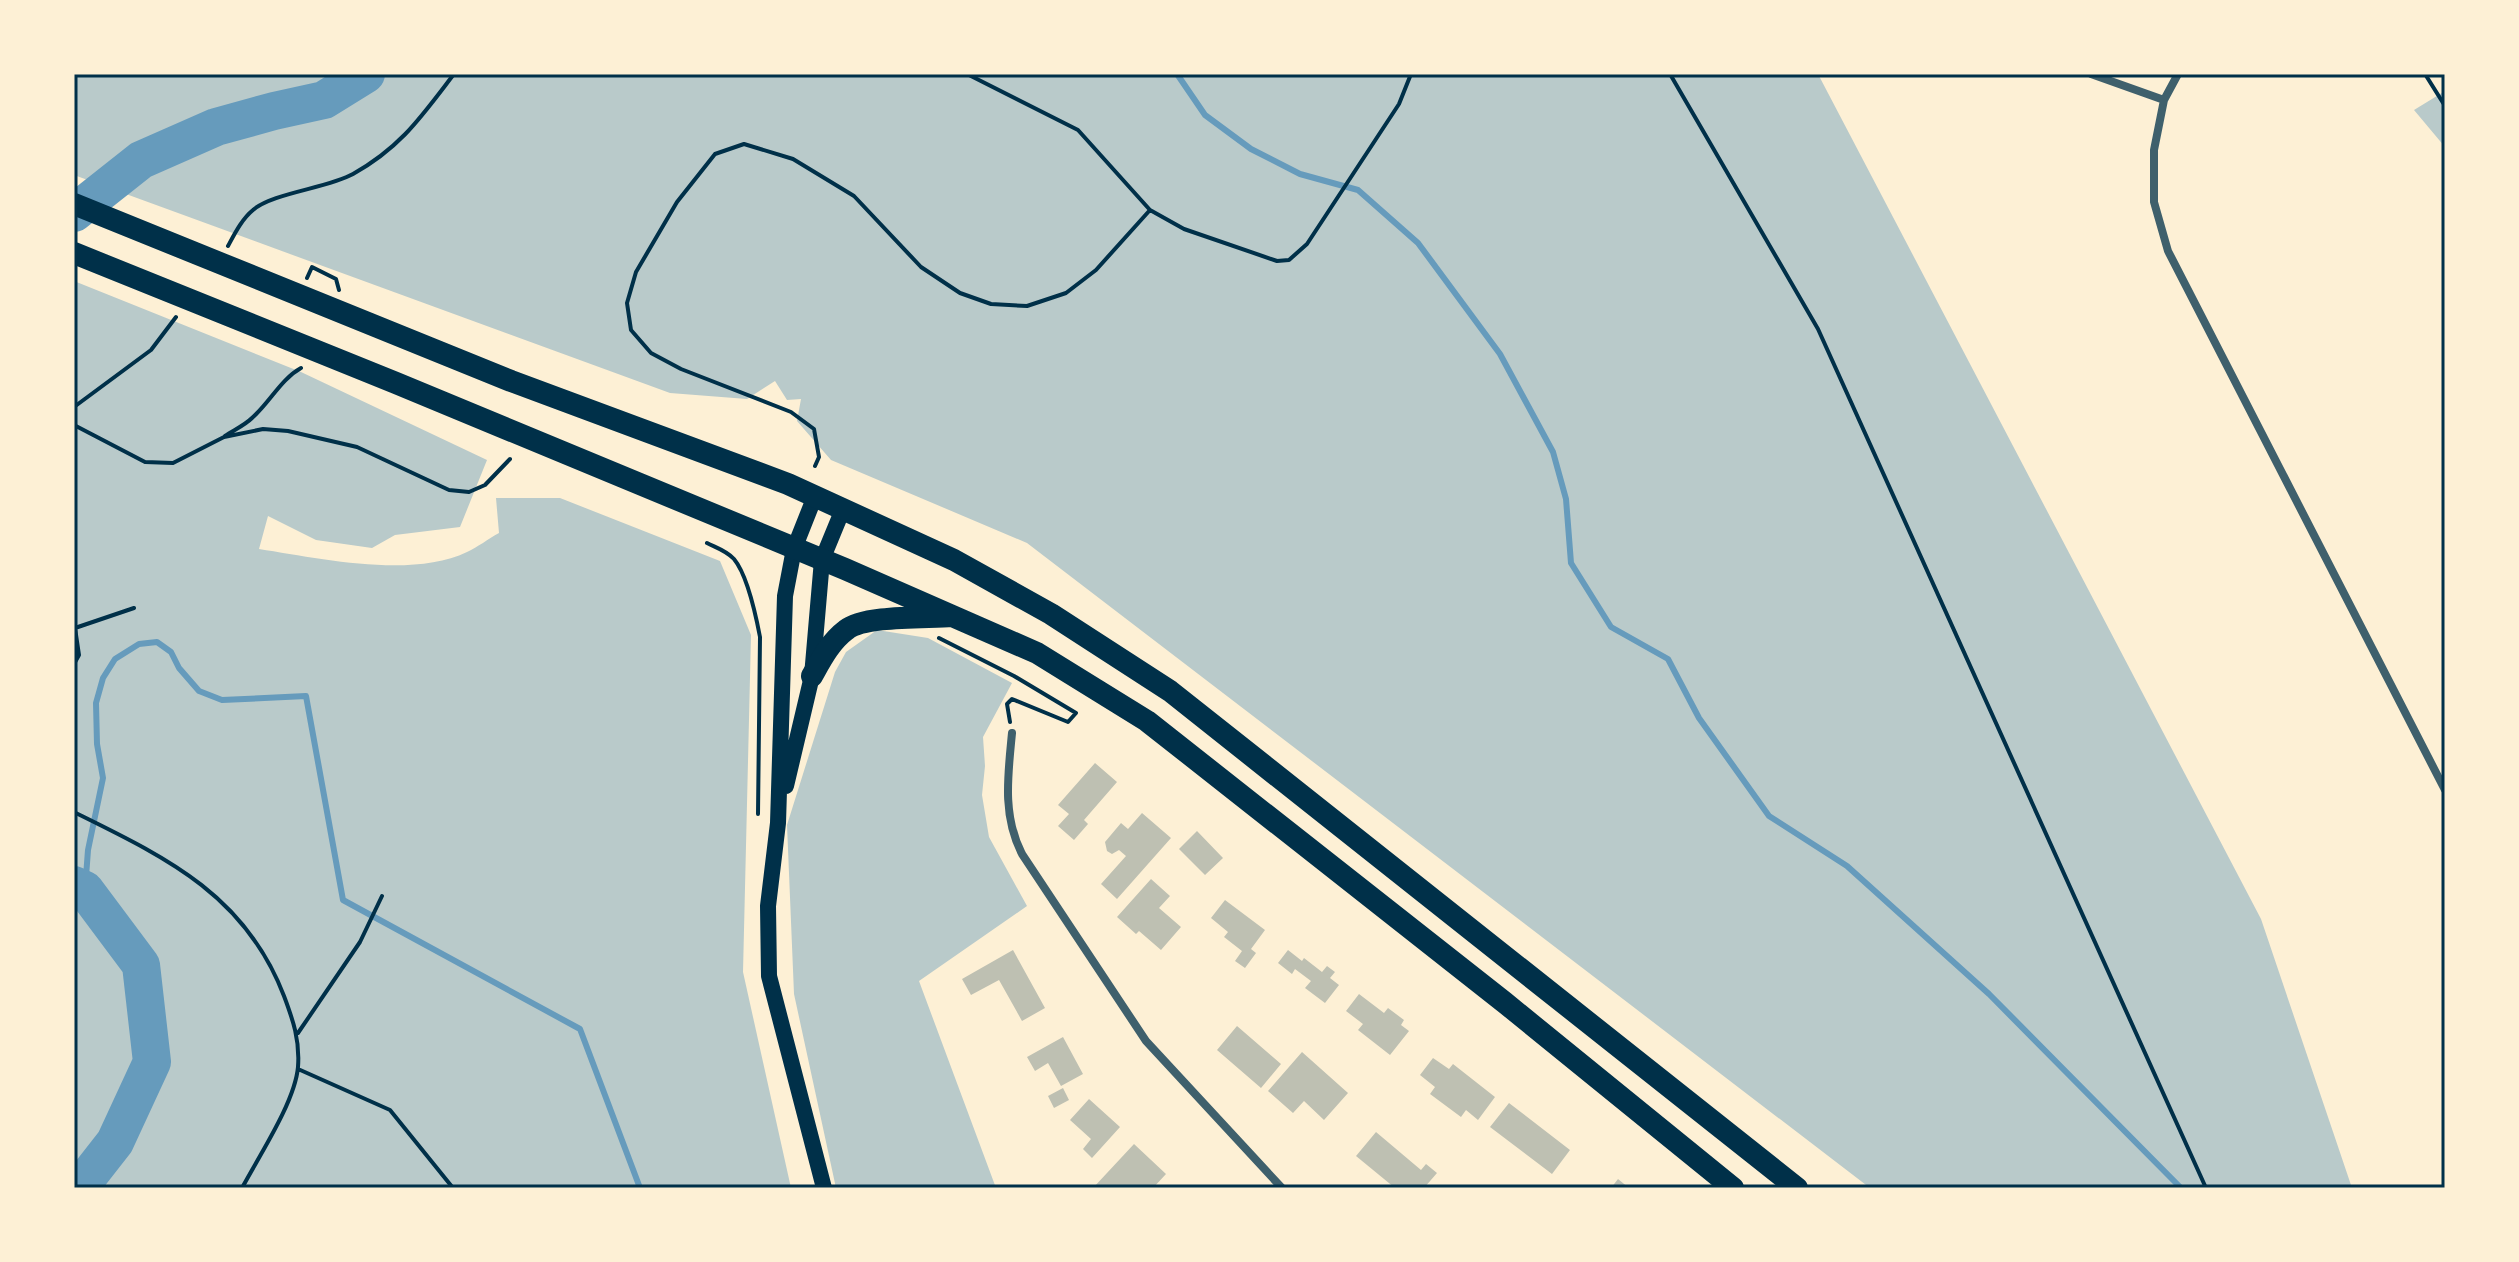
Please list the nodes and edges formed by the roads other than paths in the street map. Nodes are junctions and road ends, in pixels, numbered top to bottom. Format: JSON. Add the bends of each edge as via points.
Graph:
{"nodes":[{"id":1,"x":2091,"y":74,"type":"edge"},
{"id":2,"x":2178,"y":74,"type":"edge"},
{"id":3,"x":2164,"y":100,"type":"junction"},
{"id":4,"x":74,"y":204,"type":"edge"},
{"id":5,"x":74,"y":253,"type":"edge"},
{"id":6,"x":815,"y":496,"type":"junction"},
{"id":7,"x":843,"y":509,"type":"junction"},
{"id":8,"x":794,"y":549,"type":"junction"},
{"id":9,"x":822,"y":560,"type":"junction"},
{"id":10,"x":955,"y":616,"type":"junction"},
{"id":11,"x":812,"y":676,"type":"junction"},
{"id":12,"x":1012,"y":733,"type":"road end"},
{"id":13,"x":2445,"y":790,"type":"edge"},
{"id":14,"x":778,"y":823,"type":"junction"},
{"id":15,"x":824,"y":1188,"type":"edge"},
{"id":16,"x":1282,"y":1188,"type":"edge"},
{"id":17,"x":1733,"y":1188,"type":"edge"},
{"id":18,"x":1797,"y":1188,"type":"edge"}],
"edges":[{"from":1,"to":3,"type":"street"},
{"from":2,"to":3,"type":"street"},
{"from":3,"to":13,"type":"street","via":[[2154,150],[2154,202],[2168,251]]},
{"from":4,"to":6,"type":"highway","via":[[511,381]]},
{"from":5,"to":8,"type":"highway"},
{"from":6,"to":7,"type":"highway"},
{"from":6,"to":8,"type":"main road"},
{"from":7,"to":9,"type":"main road"},
{"from":7,"to":18,"type":"highway","via":[[1010,591],[1170,691]]},
{"from":8,"to":9,"type":"highway"},
{"from":8,"to":14,"type":"main road","via":[[785,596]]},
{"from":9,"to":10,"type":"highway"},
{"from":9,"to":11,"type":"main road"},
{"from":10,"to":11,"type":"highway","via":[[861,621],[825,652]]},
{"from":10,"to":17,"type":"highway","via":[[1037,653],[1147,721]]},
{"from":11,"to":14,"type":"main road"},
{"from":12,"to":16,"type":"street","via":[[1007,798],[1022,854],[1146,1041]]},
{"from":14,"to":15,"type":"main road","via":[[768,906],[769,976]]}]}
